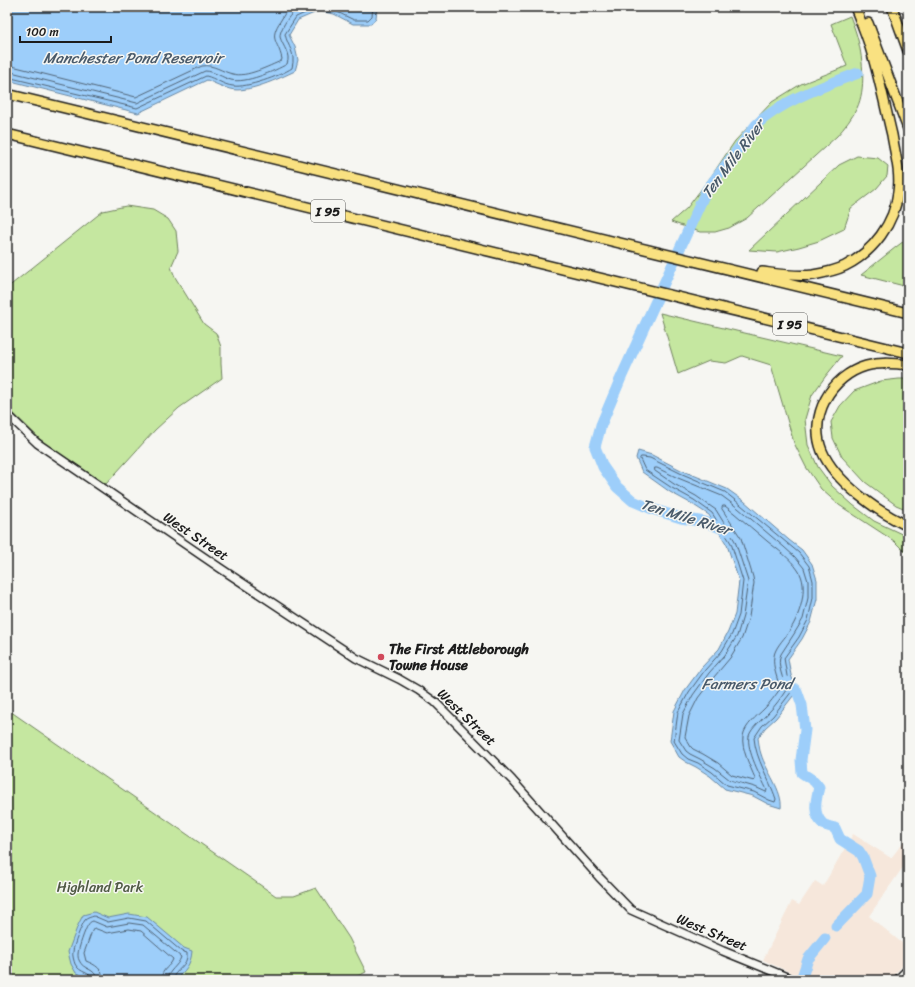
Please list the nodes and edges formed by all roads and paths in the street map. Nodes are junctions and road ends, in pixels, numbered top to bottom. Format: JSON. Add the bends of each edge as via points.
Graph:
{"nodes":[{"id":1,"x":855,"y":7,"type":"edge"},
{"id":2,"x":862,"y":7,"type":"edge"},
{"id":3,"x":894,"y":7,"type":"edge"},
{"id":4,"x":863,"y":19,"type":"junction"},
{"id":5,"x":908,"y":34,"type":"edge"},
{"id":6,"x":908,"y":50,"type":"edge"},
{"id":7,"x":7,"y":94,"type":"edge"},
{"id":8,"x":908,"y":129,"type":"edge"},
{"id":9,"x":7,"y":134,"type":"edge"},
{"id":10,"x":732,"y":270,"type":"junction"},
{"id":11,"x":908,"y":313,"type":"edge"},
{"id":12,"x":908,"y":353,"type":"edge"},
{"id":13,"x":908,"y":365,"type":"edge"},
{"id":14,"x":7,"y":414,"type":"edge"},
{"id":15,"x":908,"y":526,"type":"edge"},
{"id":16,"x":908,"y":970,"type":"edge"},
{"id":17,"x":793,"y":980,"type":"edge"},
{"id":18,"x":897,"y":980,"type":"edge"}],
"edges":[{"from":1,"to":4,"type":"highway"},
{"from":2,"to":4,"type":"highway"},
{"from":3,"to":5,"type":"highway"},
{"from":3,"to":6,"type":"highway"},
{"from":4,"to":8,"type":"highway"},
{"from":4,"to":10,"type":"highway","via":[[898,167],[898,194],[890,219],[870,248],[838,269],[805,276]]},
{"from":7,"to":10,"type":"highway"},
{"from":9,"to":12,"type":"highway","number":"I 95"},
{"from":10,"to":11,"type":"highway"},
{"from":13,"to":15,"type":"highway","via":[[876,364],[857,369],[846,376],[824,400],[817,429],[822,451],[840,477],[870,504]]},
{"from":14,"to":17,"type":"main road","name":"West Street","via":[[37,443],[225,571],[356,658],[399,679],[434,702],[512,780],[631,910]]},
{"from":16,"to":18,"type":"main road"}]}
